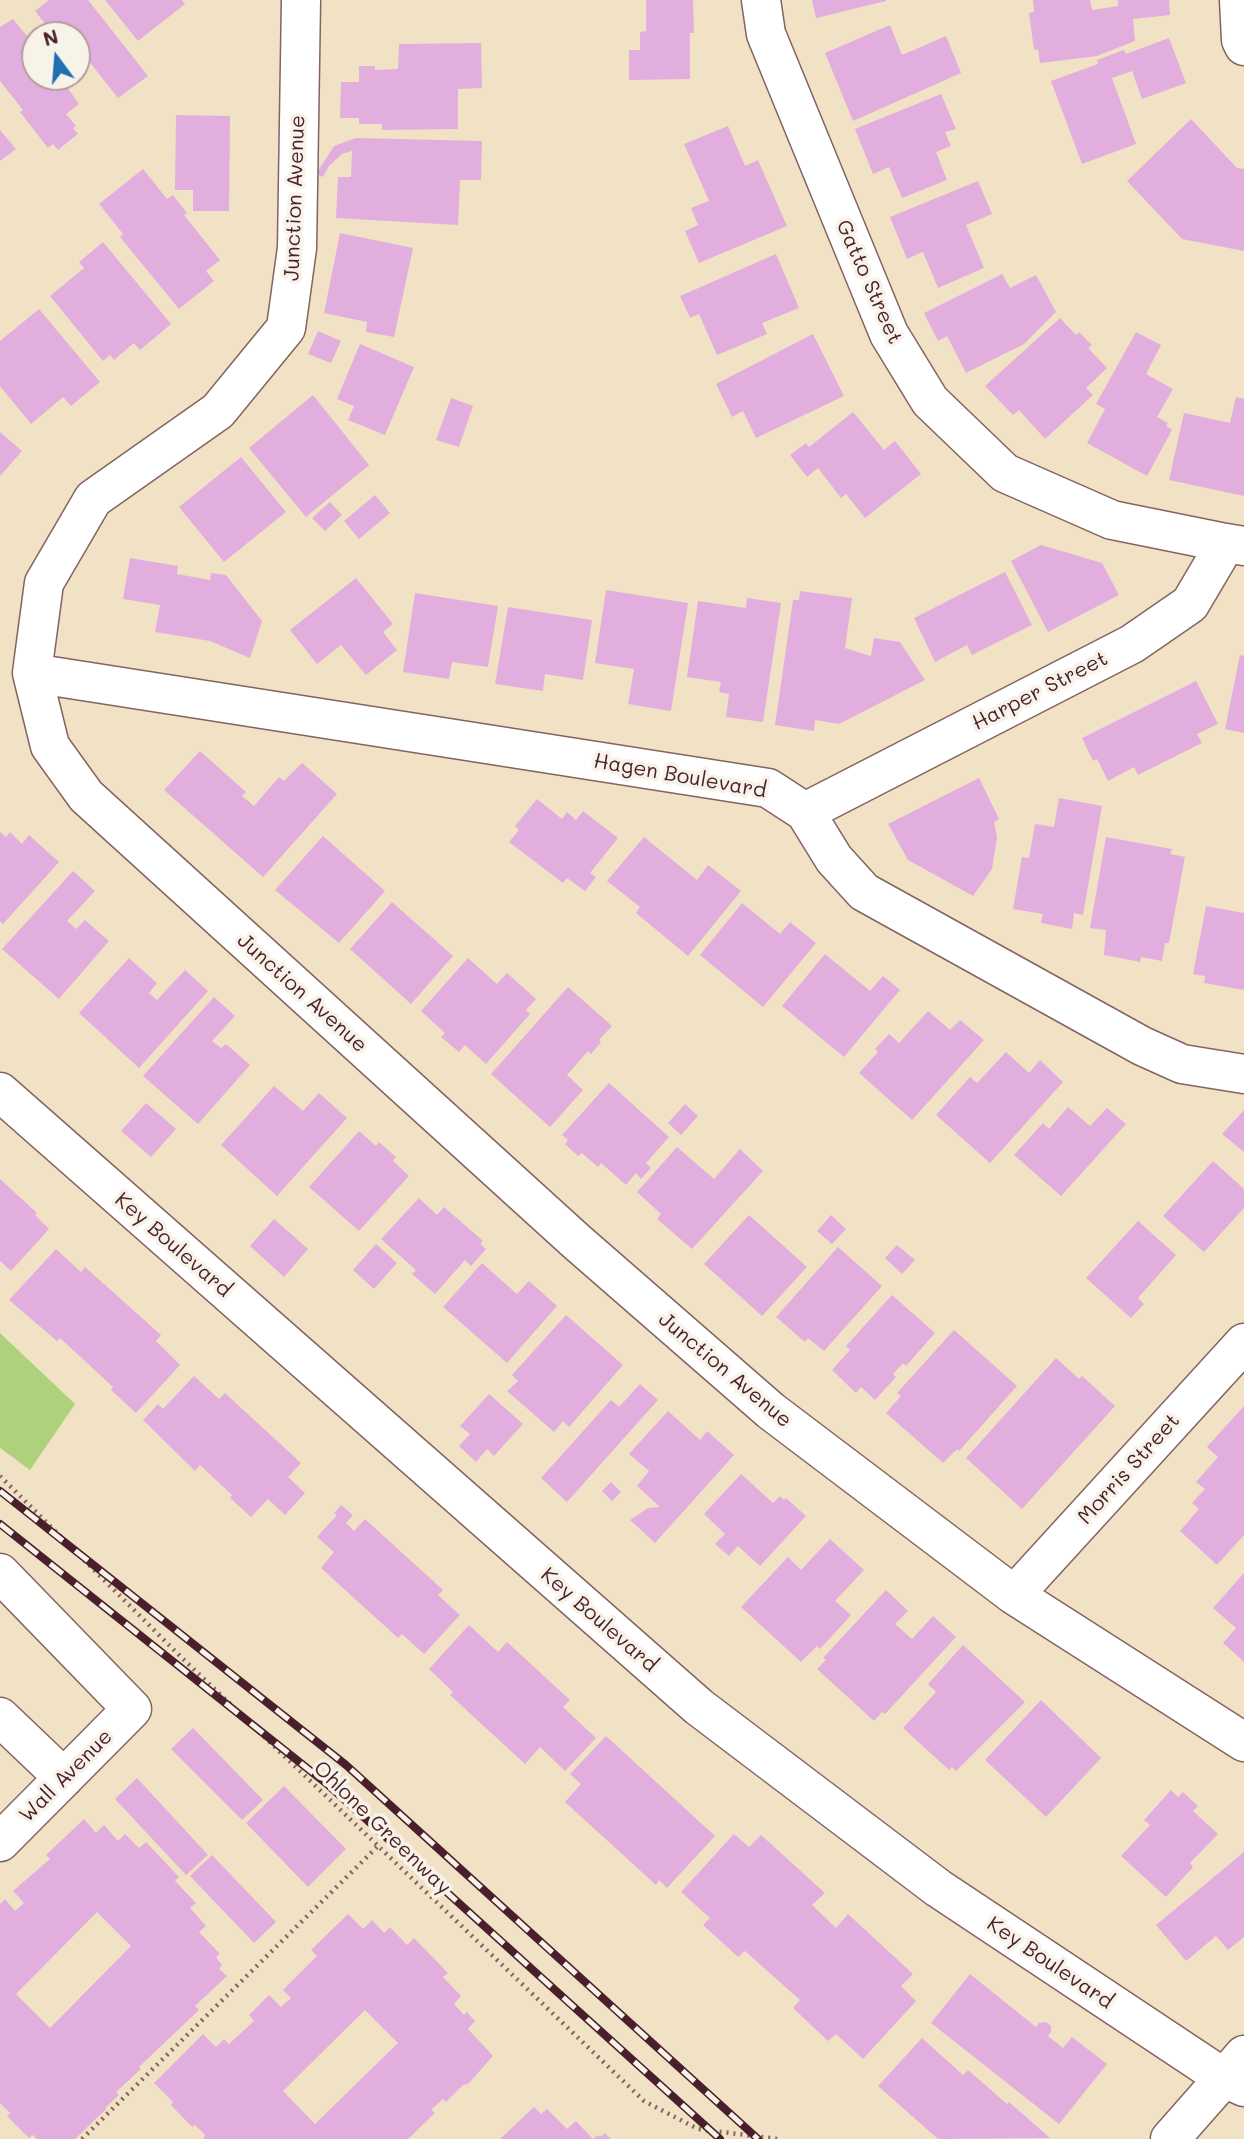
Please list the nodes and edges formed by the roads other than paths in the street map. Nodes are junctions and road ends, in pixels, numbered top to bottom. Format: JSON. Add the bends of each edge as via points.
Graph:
{"nodes":[{"id":1,"x":301,"y":0,"type":"edge"},
{"id":2,"x":761,"y":0,"type":"edge"},
{"id":3,"x":1239,"y":0,"type":"edge"},
{"id":4,"x":1244,"y":47,"type":"edge"},
{"id":5,"x":1235,"y":544,"type":"edge"},
{"id":6,"x":32,"y":673,"type":"junction"},
{"id":7,"x":805,"y":812,"type":"junction"},
{"id":8,"x":1244,"y":1074,"type":"edge"},
{"id":9,"x":0,"y":1092,"type":"edge"},
{"id":10,"x":1244,"y":1343,"type":"edge"},
{"id":11,"x":0,"y":1573,"type":"edge"},
{"id":12,"x":1014,"y":1595,"type":"junction"},
{"id":13,"x":0,"y":1717,"type":"edge"},
{"id":14,"x":1244,"y":1742,"type":"edge"},
{"id":15,"x":64,"y":1777,"type":"junction"},
{"id":16,"x":0,"y":1842,"type":"edge"},
{"id":17,"x":1237,"y":2074,"type":"edge"},
{"id":18,"x":1170,"y":2139,"type":"edge"}],
"edges":[{"from":1,"to":6,"type":"street","name":"Junction Avenue","via":[[297,248],[286,328],[218,411],[93,499],[44,583]]},
{"from":2,"to":5,"type":"street","name":"Gatto Street","via":[[766,34],[889,334],[930,401],[1005,472],[1112,520]]},
{"from":3,"to":4,"type":"street"},
{"from":5,"to":7,"type":"street","name":"Harper Street","via":[[1190,604],[1132,644]]},
{"from":6,"to":7,"type":"street","name":"Hagen Boulevard","via":[[768,788]]},
{"from":6,"to":12,"type":"street","name":"Junction Avenue","via":[[50,746],[86,796],[760,1402]]},
{"from":7,"to":8,"type":"street","name":"Hagen Boulevard","via":[[834,859],[864,892],[1142,1046],[1182,1064]]},
{"from":9,"to":17,"type":"street","name":"Key Boulevard","via":[[699,1707],[938,1888]]},
{"from":10,"to":12,"type":"street","name":"Morris Street"},
{"from":11,"to":15,"type":"street","name":"Wall Avenue","via":[[132,1709]]},
{"from":12,"to":14,"type":"street","name":"Junction Avenue"},
{"from":13,"to":15,"type":"street"},
{"from":15,"to":16,"type":"street","name":"Wall Avenue"},
{"from":17,"to":18,"type":"street"}]}
